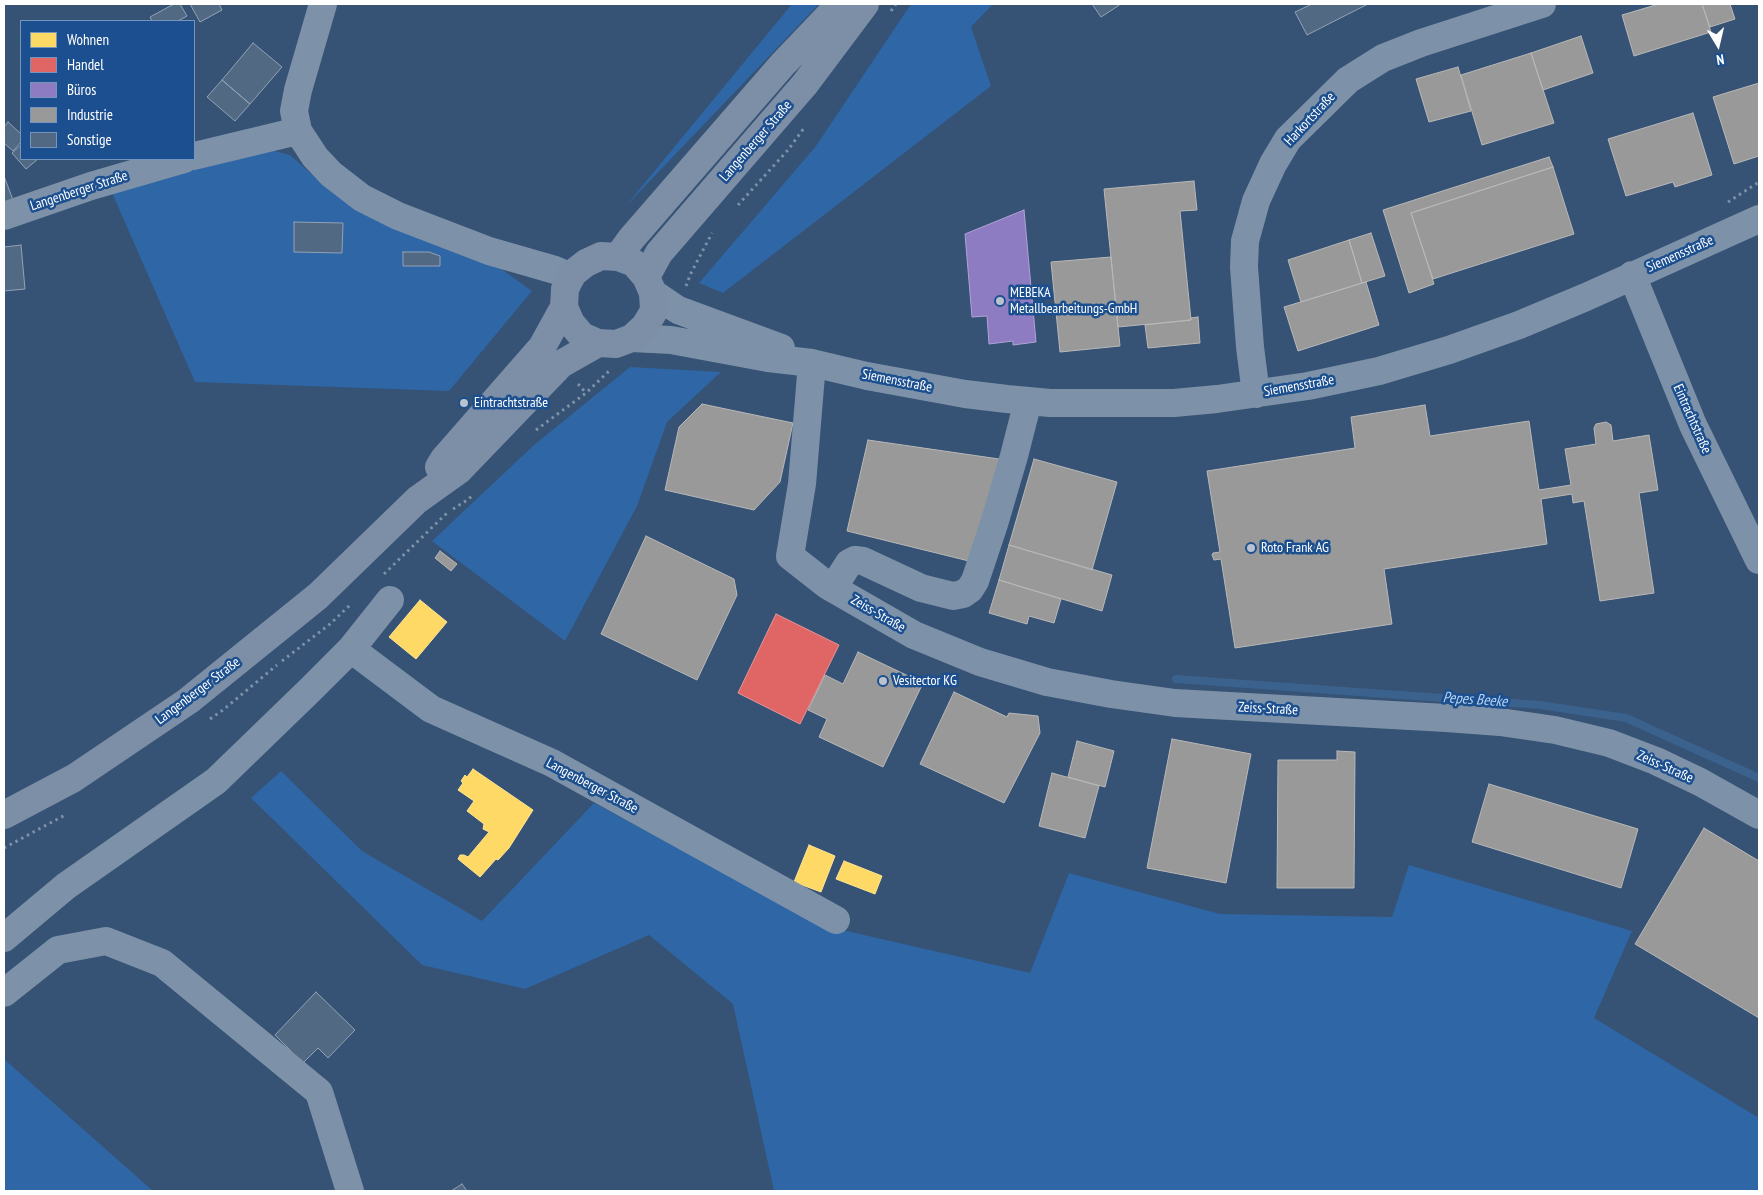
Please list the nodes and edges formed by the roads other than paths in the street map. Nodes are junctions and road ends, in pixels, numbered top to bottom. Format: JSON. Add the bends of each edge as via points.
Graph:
{"nodes":[{"id":1,"x":323,"y":4,"type":"edge"},
{"id":2,"x":840,"y":4,"type":"edge"},
{"id":3,"x":865,"y":4,"type":"edge"},
{"id":4,"x":1542,"y":4,"type":"edge"},
{"id":5,"x":298,"y":131,"type":"junction"},
{"id":6,"x":195,"y":156,"type":"edge"},
{"id":7,"x":181,"y":160,"type":"edge"},
{"id":8,"x":4,"y":216,"type":"edge"},
{"id":9,"x":1759,"y":219,"type":"edge"},
{"id":10,"x":618,"y":257,"type":"junction"},
{"id":11,"x":1632,"y":275,"type":"junction"},
{"id":12,"x":571,"y":277,"type":"junction"},
{"id":13,"x":650,"y":285,"type":"junction"},
{"id":14,"x":564,"y":307,"type":"junction"},
{"id":15,"x":632,"y":338,"type":"junction"},
{"id":16,"x":598,"y":343,"type":"junction"},
{"id":17,"x":812,"y":363,"type":"junction"},
{"id":18,"x":1256,"y":394,"type":"junction"},
{"id":19,"x":1028,"y":401,"type":"junction"},
{"id":20,"x":418,"y":500,"type":"junction"},
{"id":21,"x":1759,"y":560,"type":"edge"},
{"id":22,"x":833,"y":588,"type":"junction"},
{"id":23,"x":390,"y":600,"type":"dead end"},
{"id":24,"x":351,"y":649,"type":"junction"},
{"id":25,"x":4,"y":815,"type":"edge"},
{"id":26,"x":1759,"y":816,"type":"edge"},
{"id":27,"x":836,"y":920,"type":"dead end"},
{"id":28,"x":4,"y":938,"type":"edge"},
{"id":29,"x":4,"y":993,"type":"edge"},
{"id":30,"x":350,"y":1191,"type":"edge"}],
"edges":[{"from":1,"to":5,"type":"street","via":[[298,90],[294,111]]},
{"from":2,"to":10,"type":"main road","via":[[776,72],[630,239]]},
{"from":3,"to":13,"type":"main road","name":"Langenberger Straße","via":[[805,84],[659,253]]},
{"from":4,"to":18,"type":"street","name":"Harkortstraße","via":[[1383,58],[1348,80],[1288,139],[1272,164],[1256,201],[1245,241],[1249,338]]},
{"from":5,"to":6,"type":"street"},
{"from":5,"to":12,"type":"street","via":[[331,174],[362,198],[446,235]]},
{"from":7,"to":8,"type":"street","name":"Langenberger Straße","via":[[90,186]]},
{"from":9,"to":11,"type":"street","name":"Siemensstraße"},
{"from":10,"to":12,"type":"main road","via":[[601,256],[586,263]]},
{"from":10,"to":13,"type":"main road","via":[[634,264]]},
{"from":11,"to":18,"type":"street","name":"Siemensstraße","via":[[1519,324],[1415,362]]},
{"from":11,"to":21,"type":"street","name":"Eintrachtstraße","via":[[1693,425]]},
{"from":12,"to":14,"type":"main road"},
{"from":13,"to":15,"type":"main road","via":[[654,310],[645,326]]},
{"from":13,"to":17,"type":"street","name":"Siemensstraße","via":[[678,310],[774,345]]},
{"from":14,"to":16,"type":"main road","via":[[582,336]]},
{"from":14,"to":20,"type":"main road","name":"Langenberger Straße","via":[[542,347],[444,459]]},
{"from":15,"to":16,"type":"main road","via":[[616,344]]},
{"from":15,"to":17,"type":"street","name":"Siemensstraße","via":[[671,340]]},
{"from":16,"to":20,"type":"main road","name":"Langenberger Straße","via":[[561,364],[459,470]]},
{"from":17,"to":19,"type":"street","name":"Siemensstraße","via":[[965,394]]},
{"from":17,"to":22,"type":"street","name":"Zeiss-Straße","via":[[802,484],[790,556]]},
{"from":18,"to":19,"type":"street","name":"Siemensstraße","via":[[1174,403]]},
{"from":19,"to":22,"type":"street","via":[[994,524],[970,589],[953,596],[921,588],[855,560],[849,563]]},
{"from":20,"to":25,"type":"main road","name":"Langenberger Straße","via":[[318,596],[188,701],[74,778]]},
{"from":22,"to":26,"type":"street","name":"Zeiss-Straße","via":[[914,635],[980,662],[1047,682],[1175,703],[1500,722],[1555,730],[1609,743],[1656,761]]},
{"from":23,"to":24,"type":"street"},
{"from":24,"to":27,"type":"street","name":"Langenberger Straße","via":[[431,709],[552,763]]},
{"from":24,"to":28,"type":"street","via":[[216,780],[66,886]]},
{"from":29,"to":30,"type":"street","via":[[58,950],[106,941],[162,962],[319,1092]]}]}
